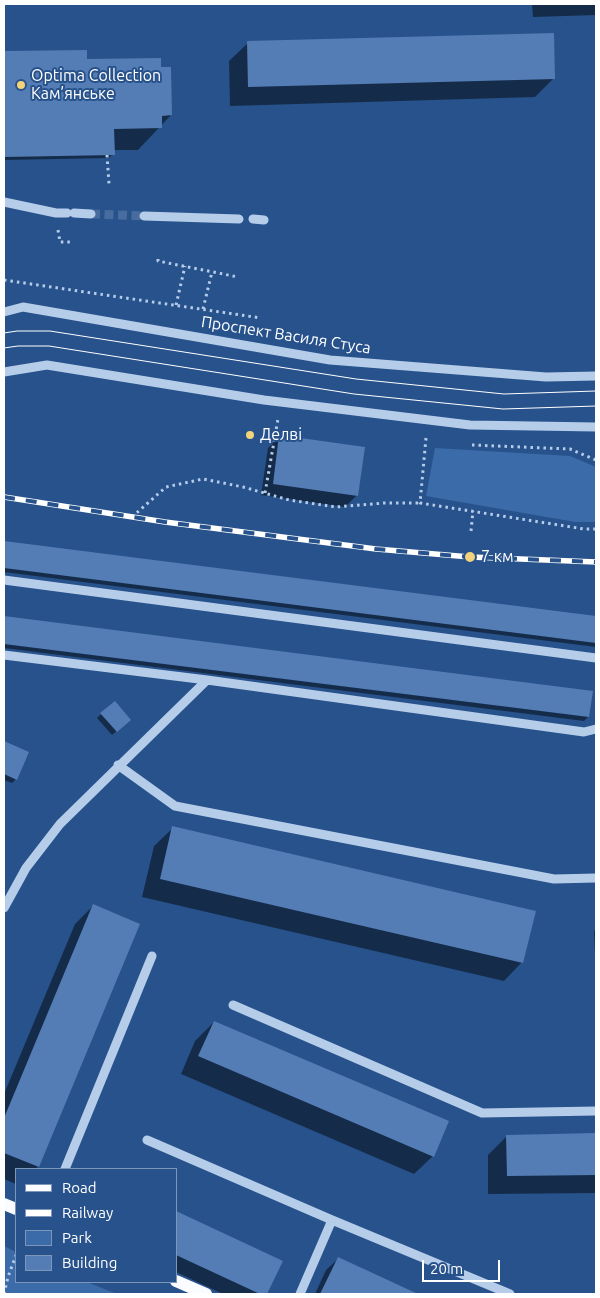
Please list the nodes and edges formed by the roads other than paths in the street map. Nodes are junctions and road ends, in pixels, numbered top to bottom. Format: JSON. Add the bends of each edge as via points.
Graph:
{"nodes":[{"id":1,"x":4,"y":202,"type":"edge"},
{"id":2,"x":91,"y":214,"type":"tunnel mouth"},
{"id":3,"x":144,"y":216,"type":"tunnel mouth"},
{"id":4,"x":239,"y":219,"type":"dead end"},
{"id":5,"x":253,"y":219,"type":"dead end"},
{"id":6,"x":264,"y":220,"type":"dead end"},
{"id":7,"x":4,"y":312,"type":"edge"},
{"id":8,"x":4,"y":372,"type":"edge"},
{"id":9,"x":596,"y":376,"type":"edge"},
{"id":10,"x":596,"y":427,"type":"edge"},
{"id":11,"x":4,"y":580,"type":"edge"},
{"id":12,"x":4,"y":655,"type":"edge"},
{"id":13,"x":596,"y":658,"type":"edge"},
{"id":14,"x":207,"y":680,"type":"junction"},
{"id":15,"x":596,"y":729,"type":"edge"},
{"id":16,"x":118,"y":766,"type":"junction"},
{"id":17,"x":596,"y":878,"type":"edge"},
{"id":18,"x":4,"y":908,"type":"edge"},
{"id":19,"x":152,"y":956,"type":"dead end"},
{"id":20,"x":233,"y":1005,"type":"dead end"},
{"id":21,"x":596,"y":1111,"type":"edge"},
{"id":22,"x":147,"y":1140,"type":"dead end"},
{"id":23,"x":65,"y":1168,"type":"edge"},
{"id":24,"x":332,"y":1220,"type":"junction"},
{"id":25,"x":178,"y":1282,"type":"edge"},
{"id":26,"x":206,"y":1294,"type":"edge"},
{"id":27,"x":300,"y":1294,"type":"edge"},
{"id":28,"x":510,"y":1294,"type":"edge"}],
"edges":[{"from":1,"to":2,"type":"street","via":[[56,213]]},
{"from":3,"to":4,"type":"street"},
{"from":5,"to":6,"type":"street"},
{"from":7,"to":9,"type":"street","name":"Проспект Василя Стуса","via":[[23,307],[330,360],[546,377]]},
{"from":8,"to":10,"type":"street","via":[[47,365],[264,400],[470,425]]},
{"from":11,"to":13,"type":"street"},
{"from":12,"to":14,"type":"street"},
{"from":14,"to":15,"type":"street","via":[[584,732]]},
{"from":14,"to":16,"type":"street"},
{"from":16,"to":17,"type":"street","via":[[174,806],[554,879]]},
{"from":16,"to":18,"type":"street","via":[[60,824],[26,868]]},
{"from":19,"to":23,"type":"street"},
{"from":20,"to":21,"type":"street","via":[[482,1113]]},
{"from":22,"to":24,"type":"street"},
{"from":24,"to":27,"type":"street"},
{"from":24,"to":28,"type":"street"},
{"from":25,"to":26,"type":"main road"}]}
